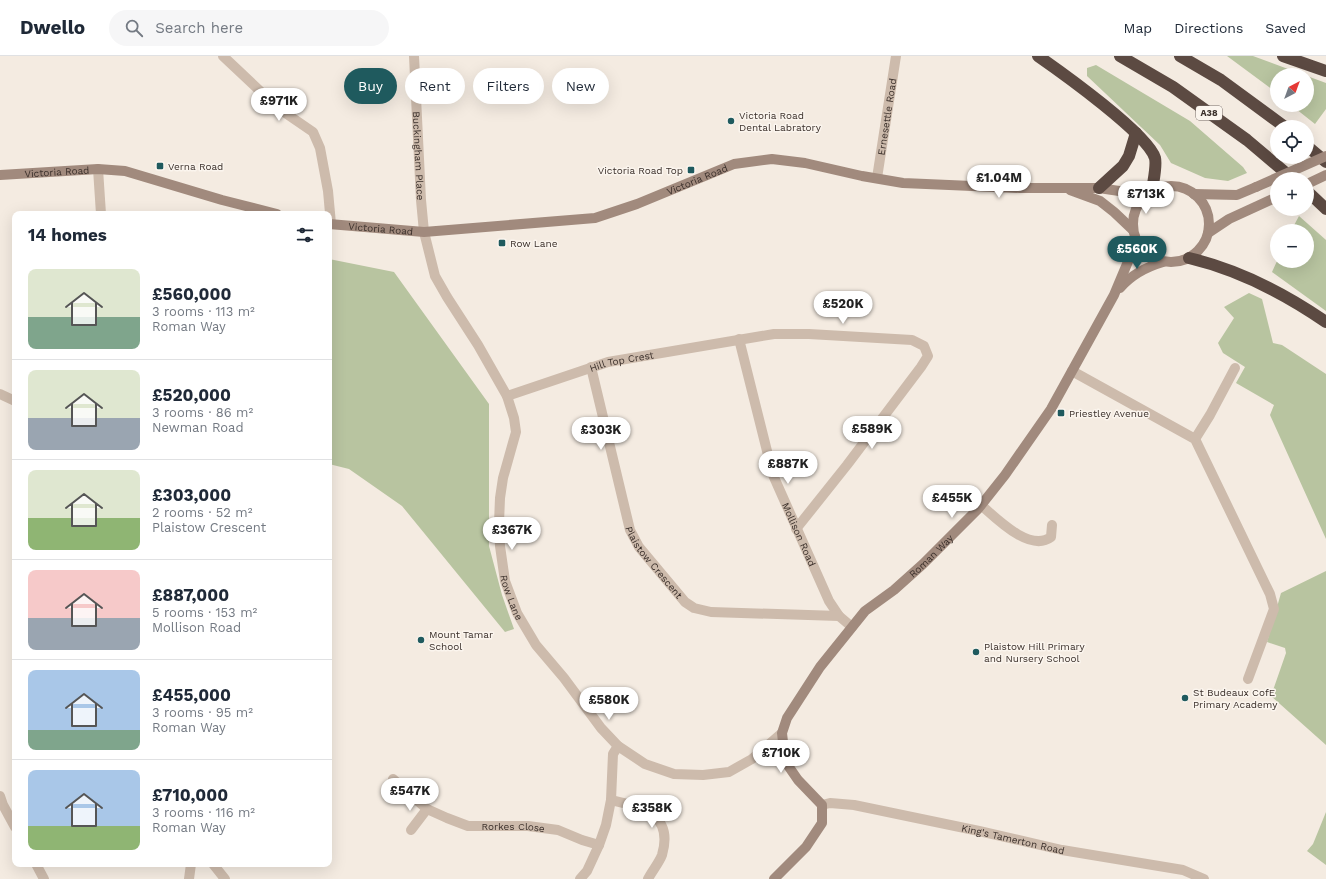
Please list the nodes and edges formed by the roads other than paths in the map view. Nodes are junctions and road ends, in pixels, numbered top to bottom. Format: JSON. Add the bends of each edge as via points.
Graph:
{"nodes":[{"id":1,"x":223,"y":56,"type":"edge"},
{"id":2,"x":414,"y":56,"type":"edge"},
{"id":3,"x":896,"y":56,"type":"edge"},
{"id":4,"x":1038,"y":56,"type":"edge"},
{"id":5,"x":1120,"y":56,"type":"edge"},
{"id":6,"x":1180,"y":56,"type":"edge"},
{"id":7,"x":1283,"y":56,"type":"edge"},
{"id":8,"x":1326,"y":71,"type":"edge"},
{"id":9,"x":1275,"y":120,"type":"edge"},
{"id":10,"x":1136,"y":133,"type":"junction"},
{"id":11,"x":1314,"y":152,"type":"edge"},
{"id":12,"x":1326,"y":156,"type":"edge"},
{"id":13,"x":1326,"y":162,"type":"edge"},
{"id":14,"x":98,"y":169,"type":"junction"},
{"id":15,"x":1285,"y":172,"type":"edge"},
{"id":16,"x":0,"y":175,"type":"edge"},
{"id":17,"x":1326,"y":176,"type":"edge"},
{"id":18,"x":877,"y":178,"type":"junction"},
{"id":19,"x":1314,"y":181,"type":"edge"},
{"id":20,"x":1099,"y":188,"type":"junction"},
{"id":21,"x":1067,"y":189,"type":"junction"},
{"id":22,"x":1149,"y":193,"type":"junction"},
{"id":23,"x":1194,"y":194,"type":"junction"},
{"id":24,"x":1314,"y":198,"type":"edge"},
{"id":25,"x":1270,"y":200,"type":"edge"},
{"id":26,"x":1326,"y":209,"type":"edge"},
{"id":27,"x":101,"y":211,"type":"edge"},
{"id":28,"x":265,"y":211,"type":"edge"},
{"id":29,"x":329,"y":211,"type":"edge"},
{"id":30,"x":332,"y":224,"type":"edge"},
{"id":31,"x":424,"y":232,"type":"junction"},
{"id":32,"x":1134,"y":233,"type":"junction"},
{"id":33,"x":1208,"y":233,"type":"junction"},
{"id":34,"x":1190,"y":258,"type":"junction"},
{"id":35,"x":1163,"y":262,"type":"junction"},
{"id":36,"x":1114,"y":295,"type":"junction"},
{"id":37,"x":1326,"y":322,"type":"edge"},
{"id":38,"x":739,"y":339,"type":"junction"},
{"id":39,"x":591,"y":367,"type":"junction"},
{"id":40,"x":1234,"y":368,"type":"dead end"},
{"id":41,"x":1072,"y":371,"type":"junction"},
{"id":42,"x":0,"y":394,"type":"edge"},
{"id":43,"x":507,"y":396,"type":"junction"},
{"id":44,"x":12,"y":400,"type":"edge"},
{"id":45,"x":1195,"y":439,"type":"junction"},
{"id":46,"x":981,"y":505,"type":"junction"},
{"id":47,"x":1052,"y":525,"type":"dead end"},
{"id":48,"x":796,"y":529,"type":"junction"},
{"id":49,"x":839,"y":616,"type":"junction"},
{"id":50,"x":852,"y":627,"type":"junction"},
{"id":51,"x":1248,"y":679,"type":"dead end"},
{"id":52,"x":782,"y":733,"type":"junction"},
{"id":53,"x":618,"y":746,"type":"junction"},
{"id":54,"x":393,"y":779,"type":"dead end"},
{"id":55,"x":0,"y":796,"type":"edge"},
{"id":56,"x":611,"y":800,"type":"junction"},
{"id":57,"x":822,"y":805,"type":"junction"},
{"id":58,"x":427,"y":809,"type":"junction"},
{"id":59,"x":12,"y":822,"type":"edge"},
{"id":60,"x":410,"y":830,"type":"dead end"},
{"id":61,"x":599,"y":845,"type":"junction"},
{"id":62,"x":38,"y":867,"type":"edge"},
{"id":63,"x":191,"y":867,"type":"edge"},
{"id":64,"x":215,"y":867,"type":"edge"},
{"id":65,"x":44,"y":879,"type":"edge"},
{"id":66,"x":189,"y":879,"type":"edge"},
{"id":67,"x":225,"y":879,"type":"edge"},
{"id":68,"x":580,"y":879,"type":"edge"},
{"id":69,"x":648,"y":879,"type":"edge"},
{"id":70,"x":774,"y":879,"type":"edge"},
{"id":71,"x":1204,"y":879,"type":"edge"}],
"edges":[{"from":1,"to":29,"type":"street","via":[[278,108],[313,132],[320,148]]},
{"from":2,"to":31,"type":"street","name":"Buckingham Place"},
{"from":3,"to":18,"type":"street","name":"Ernesettle Road"},
{"from":4,"to":10,"type":"highway"},
{"from":5,"to":15,"type":"highway","number":"A38","via":[[1173,87],[1247,140]]},
{"from":6,"to":9,"type":"highway","via":[[1221,80]]},
{"from":7,"to":8,"type":"highway"},
{"from":10,"to":20,"type":"highway","via":[[1123,166]]},
{"from":10,"to":22,"type":"highway","via":[[1151,148],[1156,159]]},
{"from":11,"to":13,"type":"highway"},
{"from":12,"to":23,"type":"street","bridge":true,"via":[[1236,195]]},
{"from":14,"to":16,"type":"street","name":"Victoria Road"},
{"from":14,"to":27,"type":"street"},
{"from":14,"to":28,"type":"street","name":"Victoria Road","via":[[125,171]]},
{"from":17,"to":19,"type":"street"},
{"from":18,"to":21,"type":"street","name":"Victoria Road","via":[[903,183]]},
{"from":18,"to":31,"type":"street","name":"Victoria Road","via":[[805,162],[772,159],[734,164],[637,204],[595,218]]},
{"from":20,"to":21,"type":"street","name":"Victoria Road"},
{"from":20,"to":22,"type":"street","name":"Victoria Road"},
{"from":21,"to":32,"type":"street","name":"Victoria Road","via":[[1100,201]]},
{"from":22,"to":23,"type":"street","via":[[1162,187],[1173,186]]},
{"from":22,"to":32,"type":"street","via":[[1138,205],[1133,217]]},
{"from":23,"to":33,"type":"street","via":[[1207,212]]},
{"from":24,"to":26,"type":"highway"},
{"from":25,"to":33,"type":"street","via":[[1229,219]]},
{"from":30,"to":31,"type":"street","name":"Victoria Road"},
{"from":31,"to":43,"type":"street","name":"Row Lane","via":[[435,276]]},
{"from":32,"to":35,"type":"street","via":[[1141,248],[1151,257]]},
{"from":32,"to":36,"type":"street","name":"Roman Way","via":[[1132,252]]},
{"from":33,"to":34,"type":"street","via":[[1204,243]]},
{"from":34,"to":35,"type":"street","via":[[1177,262]]},
{"from":34,"to":37,"type":"highway","via":[[1247,276],[1277,291]]},
{"from":35,"to":36,"type":"street","name":"Roman Way","via":[[1146,267],[1128,279]]},
{"from":36,"to":41,"type":"street","name":"Roman Way"},
{"from":38,"to":39,"type":"street","name":"Hill Top Crest"},
{"from":38,"to":48,"type":"street","name":"Mollison Road","via":[[772,475]]},
{"from":38,"to":48,"type":"street","name":"Hill Top Crest","via":[[774,334],[809,334],[912,340],[924,346],[928,356]]},
{"from":39,"to":43,"type":"street","name":"Hill Top Crest"},
{"from":39,"to":49,"type":"street","name":"Plaistow Crescent","via":[[630,530],[639,547],[685,602],[694,608],[711,612]]},
{"from":40,"to":45,"type":"street"},
{"from":41,"to":45,"type":"street"},
{"from":41,"to":46,"type":"street","name":"Roman Way","via":[[1051,409]]},
{"from":42,"to":44,"type":"street"},
{"from":43,"to":53,"type":"street","name":"Row Lane","via":[[516,432],[500,498],[500,546],[505,582],[517,613],[536,645]]},
{"from":45,"to":51,"type":"street","via":[[1270,594],[1274,609]]},
{"from":46,"to":47,"type":"street","via":[[1018,536],[1031,540],[1046,541],[1051,537]]},
{"from":46,"to":50,"type":"street","name":"Roman Way","via":[[923,564],[865,611]]},
{"from":48,"to":49,"type":"street","name":"Mollison Road"},
{"from":49,"to":50,"type":"street","name":"Mollison Road"},
{"from":50,"to":52,"type":"street","name":"Roman Way","via":[[816,674],[787,718]]},
{"from":52,"to":53,"type":"street","name":"Row Lane","via":[[752,759],[729,772],[703,775],[674,774],[645,764]]},
{"from":52,"to":57,"type":"street","name":"Roman Way","via":[[789,767]]},
{"from":53,"to":56,"type":"street","via":[[612,754]]},
{"from":54,"to":58,"type":"street","name":"Rorkes Close"},
{"from":55,"to":59,"type":"street"},
{"from":56,"to":61,"type":"street"},
{"from":56,"to":69,"type":"street","via":[[638,806],[653,814],[663,826],[665,836],[662,856]]},
{"from":57,"to":70,"type":"street","via":[[822,823],[806,847]]},
{"from":57,"to":71,"type":"street","name":"King's Tamerton Road","via":[[854,805],[1062,850],[1183,870]]},
{"from":58,"to":60,"type":"street"},
{"from":58,"to":61,"type":"street","name":"Rorkes Close","via":[[468,826],[528,826],[558,830]]},
{"from":61,"to":68,"type":"street","via":[[587,871]]},
{"from":62,"to":65,"type":"street"},
{"from":63,"to":66,"type":"street"},
{"from":64,"to":67,"type":"street"}]}
